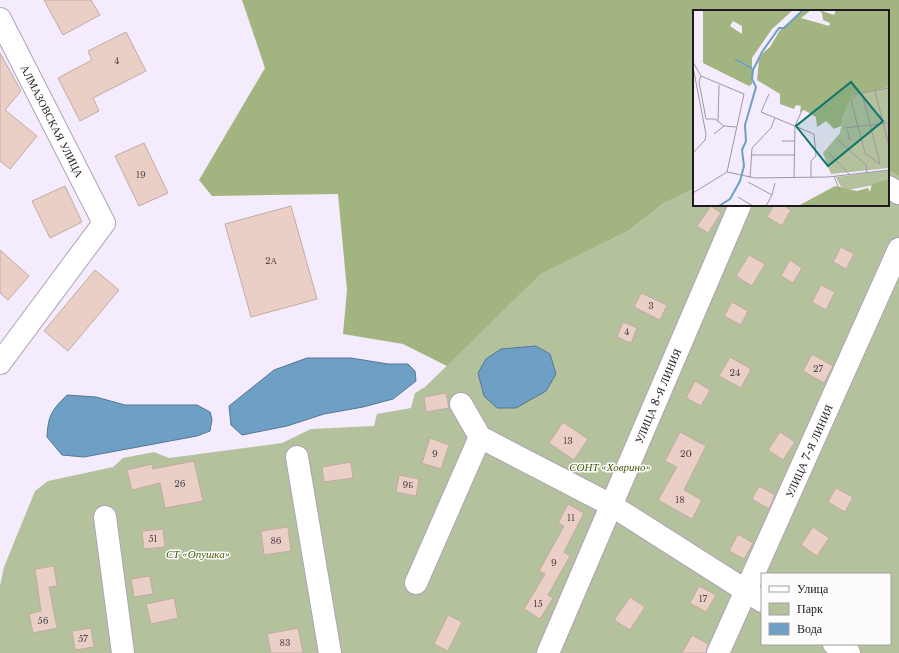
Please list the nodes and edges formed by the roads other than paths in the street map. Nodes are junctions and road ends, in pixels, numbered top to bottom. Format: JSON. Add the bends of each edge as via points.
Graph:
{"nodes":[{"id":1,"x":0,"y":19,"type":"edge"},
{"id":2,"x":889,"y":188,"type":"edge"},
{"id":3,"x":899,"y":193,"type":"edge"},
{"id":4,"x":740,"y":206,"type":"edge"},
{"id":5,"x":899,"y":250,"type":"edge"},
{"id":6,"x":0,"y":363,"type":"edge"},
{"id":7,"x":461,"y":404,"type":"dead end"},
{"id":8,"x":480,"y":437,"type":"junction"},
{"id":9,"x":297,"y":457,"type":"dead end"},
{"id":10,"x":611,"y":505,"type":"junction"},
{"id":11,"x":105,"y":517,"type":"dead end"},
{"id":12,"x":764,"y":573,"type":"edge"},
{"id":13,"x":761,"y":579,"type":"edge"},
{"id":14,"x":416,"y":583,"type":"dead end"},
{"id":15,"x":754,"y":596,"type":"edge"},
{"id":16,"x":836,"y":645,"type":"edge"},
{"id":17,"x":123,"y":653,"type":"edge"},
{"id":18,"x":330,"y":653,"type":"edge"},
{"id":19,"x":548,"y":653,"type":"edge"},
{"id":20,"x":718,"y":653,"type":"edge"},
{"id":21,"x":849,"y":653,"type":"edge"}],
"edges":[{"from":1,"to":6,"type":"street","name":"АЛМАЗОВСКАЯ УЛИЦА","via":[[104,223]]},
{"from":2,"to":3,"type":"street"},
{"from":4,"to":10,"type":"street","name":"УЛИЦА 8-Я ЛИНИЯ"},
{"from":5,"to":12,"type":"street","name":"УЛИЦА 7-Я ЛИНИЯ"},
{"from":7,"to":8,"type":"street"},
{"from":8,"to":10,"type":"street"},
{"from":8,"to":14,"type":"street"},
{"from":9,"to":18,"type":"street"},
{"from":10,"to":15,"type":"street"},
{"from":10,"to":19,"type":"street","name":"УЛИЦА 8-Я ЛИНИЯ"},
{"from":11,"to":17,"type":"street"},
{"from":13,"to":15,"type":"street","name":"УЛИЦА 7-Я ЛИНИЯ"},
{"from":15,"to":20,"type":"street","name":"УЛИЦА 7-Я ЛИНИЯ"},
{"from":16,"to":21,"type":"street"}]}
